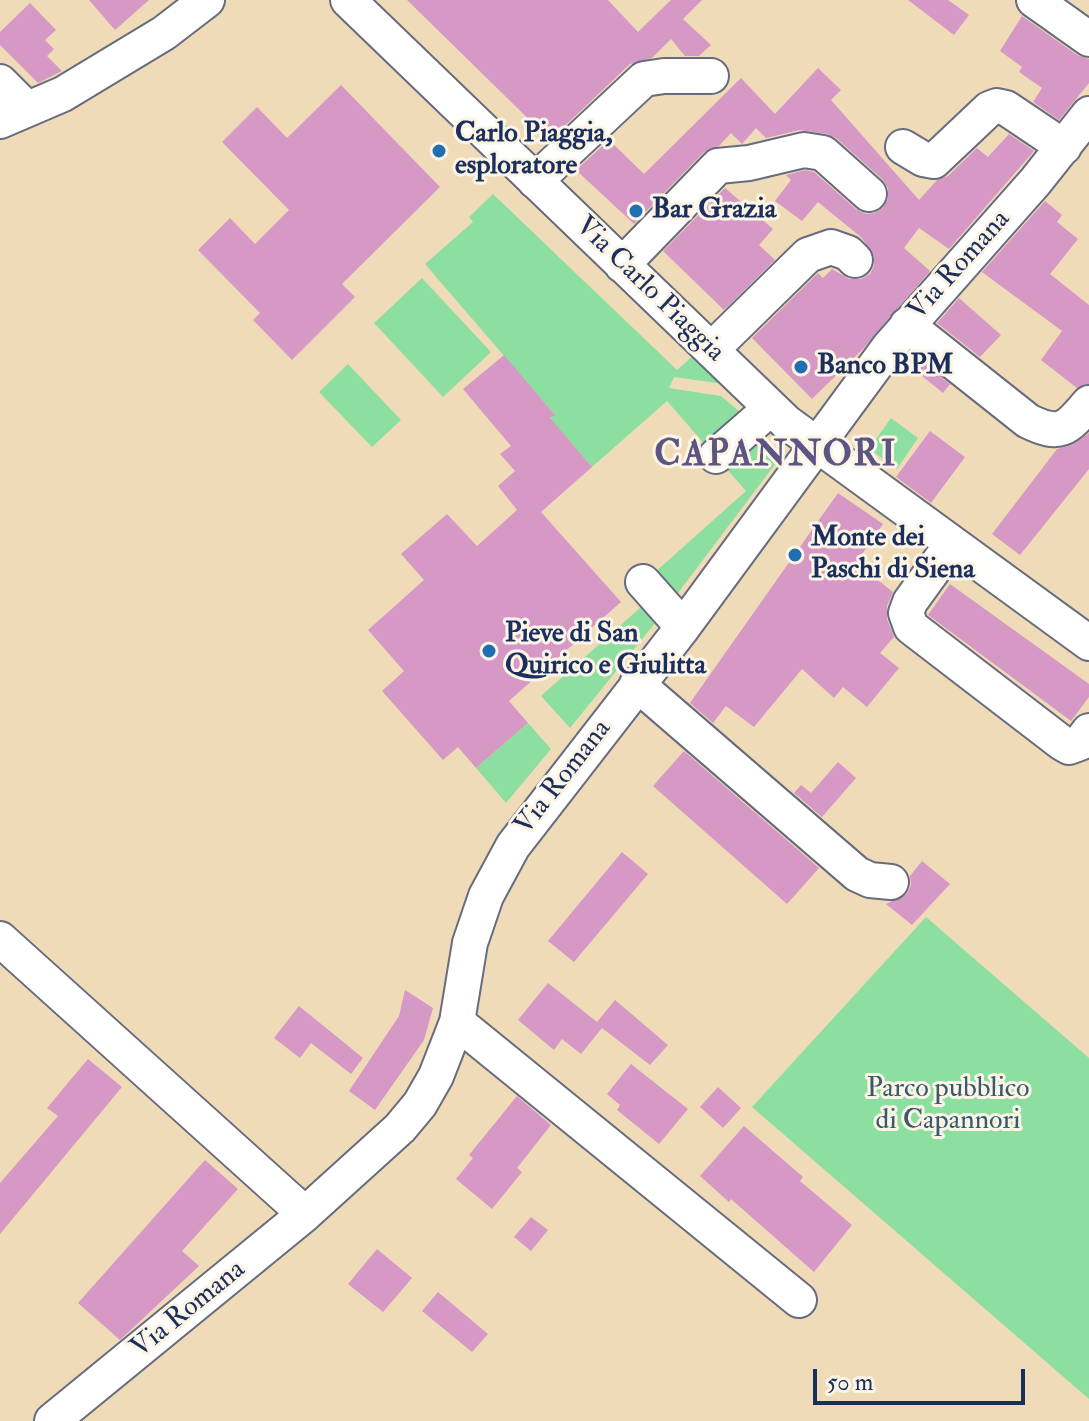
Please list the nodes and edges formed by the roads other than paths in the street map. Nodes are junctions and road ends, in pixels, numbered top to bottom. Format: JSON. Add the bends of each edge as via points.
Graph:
{"nodes":[{"id":1,"x":207,"y":0,"type":"edge"},
{"id":2,"x":348,"y":0,"type":"edge"},
{"id":3,"x":1034,"y":0,"type":"edge"},
{"id":4,"x":1089,"y":39,"type":"edge"},
{"id":5,"x":711,"y":76,"type":"dead end"},
{"id":6,"x":0,"y":82,"type":"edge"},
{"id":7,"x":1089,"y":114,"type":"edge"},
{"id":8,"x":13,"y":115,"type":"edge"},
{"id":9,"x":903,"y":147,"type":"dead end"},
{"id":10,"x":1064,"y":147,"type":"junction"},
{"id":11,"x":535,"y":181,"type":"junction"},
{"id":12,"x":869,"y":194,"type":"dead end"},
{"id":13,"x":855,"y":260,"type":"dead end"},
{"id":14,"x":622,"y":265,"type":"junction"},
{"id":15,"x":907,"y":325,"type":"junction"},
{"id":16,"x":711,"y":350,"type":"junction"},
{"id":17,"x":1089,"y":403,"type":"edge"},
{"id":18,"x":771,"y":408,"type":"junction"},
{"id":19,"x":814,"y":445,"type":"junction"},
{"id":20,"x":716,"y":456,"type":"dead end"},
{"id":21,"x":952,"y":544,"type":"junction"},
{"id":22,"x":643,"y":582,"type":"dead end"},
{"id":23,"x":683,"y":627,"type":"junction"},
{"id":24,"x":1089,"y":643,"type":"edge"},
{"id":25,"x":637,"y":684,"type":"junction"},
{"id":26,"x":1089,"y":731,"type":"edge"},
{"id":27,"x":891,"y":882,"type":"dead end"},
{"id":28,"x":0,"y":939,"type":"edge"},
{"id":29,"x":457,"y":1022,"type":"junction"},
{"id":30,"x":305,"y":1214,"type":"junction"},
{"id":31,"x":799,"y":1300,"type":"dead end"},
{"id":32,"x":52,"y":1421,"type":"edge"}],
"edges":[{"from":1,"to":8,"type":"street","via":[[164,33],[63,94]]},
{"from":2,"to":11,"type":"street","name":"Via Carlo Piaggia"},
{"from":3,"to":4,"type":"street"},
{"from":5,"to":11,"type":"street","via":[[644,79]]},
{"from":6,"to":8,"type":"street"},
{"from":7,"to":10,"type":"street","name":"Via Romana"},
{"from":9,"to":10,"type":"street","via":[[934,161],[997,106]]},
{"from":10,"to":15,"type":"street","name":"Via Romana"},
{"from":11,"to":14,"type":"street","name":"Via Carlo Piaggia"},
{"from":12,"to":14,"type":"street","via":[[823,153],[804,150],[718,166]]},
{"from":13,"to":16,"type":"street","via":[[831,247],[808,255]]},
{"from":14,"to":16,"type":"street","name":"Via Carlo Piaggia"},
{"from":15,"to":17,"type":"street","via":[[1028,421],[1048,431],[1066,427]]},
{"from":15,"to":19,"type":"street","name":"Via Romana"},
{"from":16,"to":18,"type":"street","name":"Via Carlo Piaggia"},
{"from":18,"to":19,"type":"street","name":"Via Carlo Piaggia"},
{"from":18,"to":20,"type":"street"},
{"from":19,"to":21,"type":"street","name":"Via Carlo Piaggia"},
{"from":19,"to":23,"type":"street","name":"Via Romana"},
{"from":21,"to":24,"type":"street","name":"Via Carlo Piaggia"},
{"from":21,"to":26,"type":"street","via":[[910,602],[906,613],[911,627],[1062,743],[1080,743]]},
{"from":22,"to":23,"type":"street"},
{"from":23,"to":25,"type":"street","name":"Via Romana"},
{"from":25,"to":27,"type":"street","via":[[857,874]]},
{"from":25,"to":29,"type":"street","name":"Via Romana","via":[[513,846],[486,896],[470,943]]},
{"from":28,"to":30,"type":"street"},
{"from":29,"to":30,"type":"street","name":"Via Romana","via":[[420,1104]]},
{"from":29,"to":31,"type":"street"},
{"from":30,"to":32,"type":"street","name":"Via Romana"}]}
